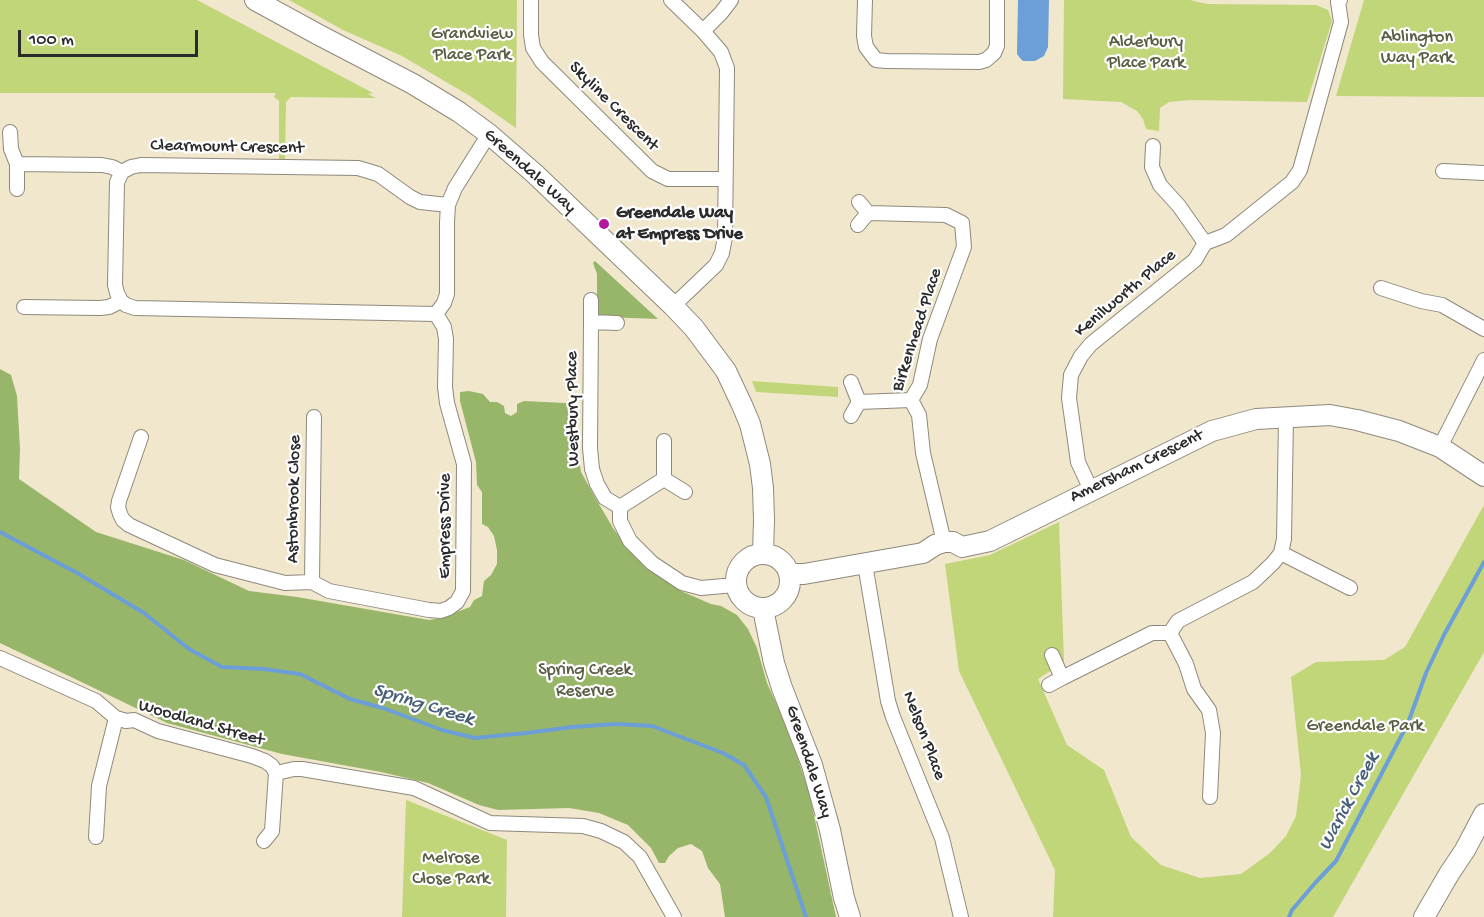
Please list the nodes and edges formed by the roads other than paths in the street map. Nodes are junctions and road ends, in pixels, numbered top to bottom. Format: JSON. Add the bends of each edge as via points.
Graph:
{"nodes":[{"id":1,"x":255,"y":0,"type":"edge"},
{"id":2,"x":531,"y":0,"type":"edge"},
{"id":3,"x":671,"y":0,"type":"edge"},
{"id":4,"x":731,"y":0,"type":"edge"},
{"id":5,"x":865,"y":0,"type":"edge"},
{"id":6,"x":998,"y":0,"type":"edge"},
{"id":7,"x":1336,"y":1,"type":"edge"},
{"id":8,"x":703,"y":31,"type":"junction"},
{"id":9,"x":10,"y":132,"type":"dead end"},
{"id":10,"x":489,"y":134,"type":"junction"},
{"id":11,"x":1152,"y":146,"type":"dead end"},
{"id":12,"x":17,"y":164,"type":"junction"},
{"id":13,"x":1443,"y":171,"type":"dead end"},
{"id":14,"x":122,"y":172,"type":"junction"},
{"id":15,"x":1484,"y":173,"type":"edge"},
{"id":16,"x":725,"y":179,"type":"junction"},
{"id":17,"x":17,"y":189,"type":"dead end"},
{"id":18,"x":448,"y":205,"type":"junction"},
{"id":19,"x":858,"y":225,"type":"dead end"},
{"id":20,"x":1205,"y":243,"type":"junction"},
{"id":21,"x":1381,"y":288,"type":"dead end"},
{"id":22,"x":591,"y":300,"type":"dead end"},
{"id":23,"x":121,"y":301,"type":"junction"},
{"id":24,"x":674,"y":306,"type":"junction"},
{"id":25,"x":24,"y":307,"type":"dead end"},
{"id":26,"x":436,"y":314,"type":"junction"},
{"id":27,"x":591,"y":322,"type":"junction"},
{"id":28,"x":617,"y":323,"type":"dead end"},
{"id":29,"x":1484,"y":329,"type":"edge"},
{"id":30,"x":1484,"y":360,"type":"edge"},
{"id":31,"x":851,"y":382,"type":"dead end"},
{"id":32,"x":911,"y":400,"type":"junction"},
{"id":33,"x":859,"y":402,"type":"junction"},
{"id":34,"x":851,"y":416,"type":"dead end"},
{"id":35,"x":314,"y":417,"type":"dead end"},
{"id":36,"x":1286,"y":418,"type":"junction"},
{"id":37,"x":141,"y":437,"type":"dead end"},
{"id":38,"x":664,"y":441,"type":"dead end"},
{"id":39,"x":1440,"y":447,"type":"junction"},
{"id":40,"x":1484,"y":476,"type":"edge"},
{"id":41,"x":664,"y":479,"type":"junction"},
{"id":42,"x":1091,"y":490,"type":"junction"},
{"id":43,"x":685,"y":492,"type":"dead end"},
{"id":44,"x":620,"y":507,"type":"junction"},
{"id":45,"x":944,"y":542,"type":"junction"},
{"id":46,"x":763,"y":553,"type":"junction"},
{"id":47,"x":1281,"y":553,"type":"junction"},
{"id":48,"x":865,"y":564,"type":"junction"},
{"id":49,"x":790,"y":574,"type":"junction"},
{"id":50,"x":312,"y":582,"type":"junction"},
{"id":51,"x":735,"y":585,"type":"junction"},
{"id":52,"x":1350,"y":588,"type":"dead end"},
{"id":53,"x":763,"y":609,"type":"junction"},
{"id":54,"x":1170,"y":633,"type":"junction"},
{"id":55,"x":1052,"y":655,"type":"dead end"},
{"id":56,"x":0,"y":658,"type":"edge"},
{"id":57,"x":1062,"y":678,"type":"junction"},
{"id":58,"x":1049,"y":685,"type":"dead end"},
{"id":59,"x":116,"y":718,"type":"junction"},
{"id":60,"x":276,"y":772,"type":"junction"},
{"id":61,"x":1210,"y":797,"type":"dead end"},
{"id":62,"x":1484,"y":814,"type":"edge"},
{"id":63,"x":96,"y":837,"type":"dead end"},
{"id":64,"x":264,"y":841,"type":"dead end"},
{"id":65,"x":674,"y":917,"type":"edge"},
{"id":66,"x":850,"y":917,"type":"edge"},
{"id":67,"x":961,"y":917,"type":"edge"},
{"id":68,"x":1424,"y":917,"type":"edge"}],
"edges":[{"from":1,"to":10,"type":"street","name":"Greendale Way","via":[[413,84]]},
{"from":2,"to":16,"type":"street","name":"Skyline Crescent","via":[[533,48],[542,62],[652,171],[668,179]]},
{"from":3,"to":8,"type":"street"},
{"from":4,"to":8,"type":"street"},
{"from":5,"to":6,"type":"street","via":[[866,47],[876,60],[979,62],[994,53],[997,45]]},
{"from":7,"to":20,"type":"street","name":"Kenilworth Place","via":[[1341,22],[1300,170],[1292,182],[1226,235]]},
{"from":8,"to":16,"type":"street","via":[[722,52],[727,68]]},
{"from":9,"to":12,"type":"street"},
{"from":10,"to":18,"type":"street"},
{"from":10,"to":24,"type":"street","name":"Greendale Way"},
{"from":11,"to":20,"type":"street","via":[[1152,167],[1160,185]]},
{"from":12,"to":14,"type":"street","via":[[102,165]]},
{"from":12,"to":17,"type":"street"},
{"from":13,"to":15,"type":"street"},
{"from":14,"to":18,"type":"street","name":"Clearmount Crescent","via":[[141,165],[358,168],[378,174],[420,202]]},
{"from":14,"to":23,"type":"street","via":[[116,192],[115,285]]},
{"from":16,"to":24,"type":"street","via":[[722,253]]},
{"from":18,"to":26,"type":"street","via":[[447,294]]},
{"from":19,"to":32,"type":"street","name":"Birkenhead Place","via":[[863,208],[946,215],[962,223],[964,247],[930,339],[920,385]]},
{"from":20,"to":42,"type":"street","name":"Kenilworth Place","via":[[1195,260],[1091,344],[1071,375],[1069,398],[1078,462]]},
{"from":21,"to":29,"type":"street","via":[[1442,305]]},
{"from":22,"to":27,"type":"street","name":"Westbury Place"},
{"from":23,"to":25,"type":"street","via":[[100,308]]},
{"from":23,"to":26,"type":"street","via":[[135,308]]},
{"from":24,"to":46,"type":"street","name":"Greendale Way","via":[[726,371],[750,424],[763,488]]},
{"from":26,"to":50,"type":"street","name":"Empress Drive","via":[[446,339],[447,404],[464,464],[464,591],[457,602],[441,611],[329,591]]},
{"from":27,"to":28,"type":"street"},
{"from":27,"to":44,"type":"street","name":"Westbury Place","via":[[592,469],[605,498]]},
{"from":30,"to":39,"type":"street"},
{"from":31,"to":33,"type":"street"},
{"from":32,"to":33,"type":"street"},
{"from":32,"to":45,"type":"street","name":"Birkenhead Place","via":[[919,415],[923,453]]},
{"from":33,"to":34,"type":"street"},
{"from":35,"to":50,"type":"street","name":"Astonbrook Close"},
{"from":36,"to":39,"type":"street","name":"Amersham Crescent","via":[[1330,415],[1357,420]]},
{"from":36,"to":42,"type":"street","name":"Amersham Crescent","via":[[1256,419],[1212,431]]},
{"from":36,"to":47,"type":"street"},
{"from":37,"to":50,"type":"street","name":"Empress Drive","via":[[119,501],[123,520],[215,565],[285,582]]},
{"from":38,"to":41,"type":"street"},
{"from":39,"to":40,"type":"street","name":"Amersham Crescent"},
{"from":41,"to":43,"type":"street"},
{"from":41,"to":44,"type":"street"},
{"from":42,"to":45,"type":"street","name":"Amersham Crescent","via":[[990,541],[962,547]]},
{"from":44,"to":51,"type":"street","via":[[630,541],[652,563],[682,583],[701,588]]},
{"from":45,"to":48,"type":"street","via":[[924,553]]},
{"from":46,"to":49,"type":"street","via":[[780,559]]},
{"from":46,"to":51,"type":"street","via":[[745,560]]},
{"from":47,"to":52,"type":"street"},
{"from":47,"to":54,"type":"street","via":[[1253,582],[1178,621]]},
{"from":48,"to":49,"type":"street"},
{"from":48,"to":67,"type":"street","name":"Nelson Place","via":[[888,701],[942,838]]},
{"from":49,"to":53,"type":"street","via":[[785,598]]},
{"from":51,"to":53,"type":"street","via":[[742,599]]},
{"from":53,"to":66,"type":"street","name":"Greendale Way","via":[[774,663],[812,765]]},
{"from":54,"to":57,"type":"street","via":[[1152,633]]},
{"from":54,"to":61,"type":"street","via":[[1194,689],[1209,710],[1213,733]]},
{"from":55,"to":57,"type":"street"},
{"from":56,"to":59,"type":"street","name":"Woodland Street","via":[[96,701]]},
{"from":57,"to":58,"type":"street"},
{"from":59,"to":60,"type":"street","name":"Woodland Street","via":[[252,756],[265,761]]},
{"from":59,"to":63,"type":"street","via":[[99,786]]},
{"from":60,"to":64,"type":"street","via":[[272,831]]},
{"from":60,"to":65,"type":"street","name":"Woodland Street","via":[[302,769],[414,788],[490,823],[582,826],[601,831],[624,842],[640,857]]},
{"from":62,"to":68,"type":"street"}]}
